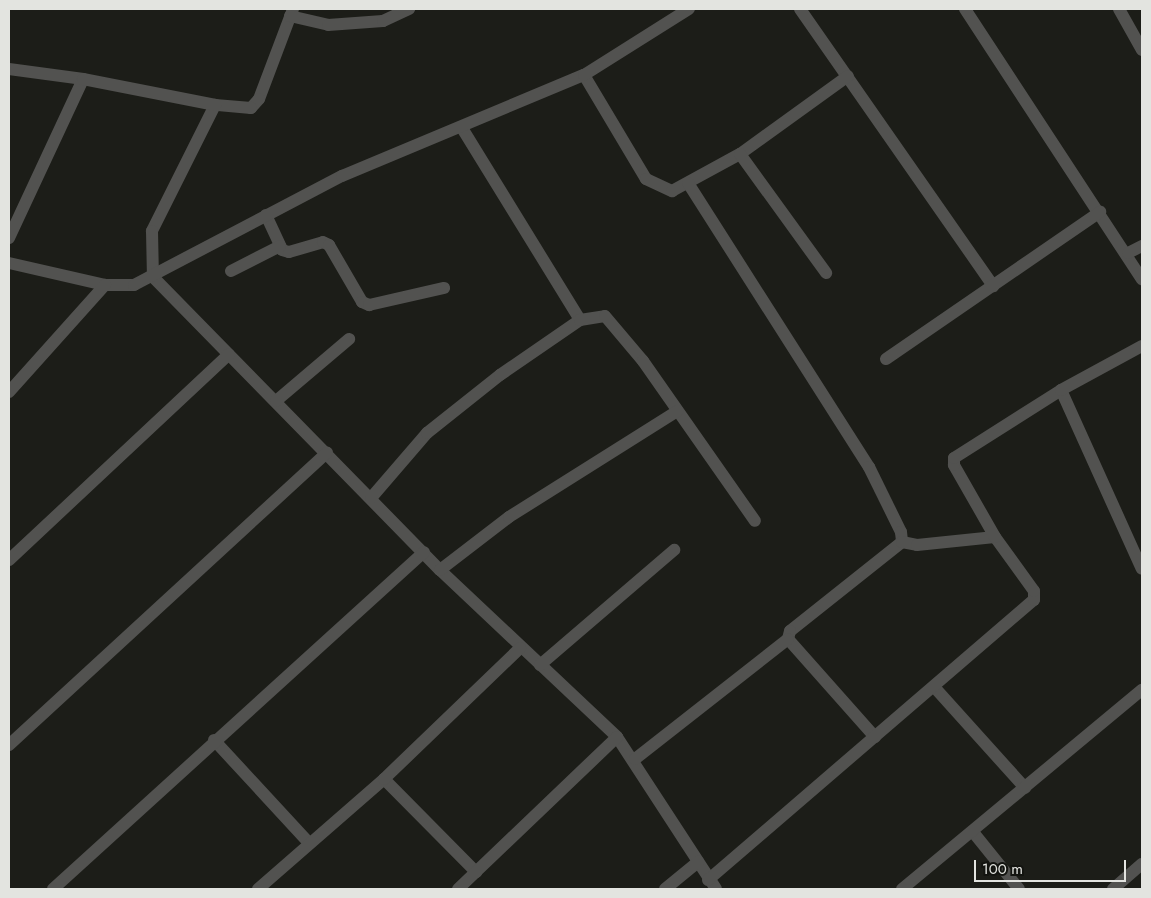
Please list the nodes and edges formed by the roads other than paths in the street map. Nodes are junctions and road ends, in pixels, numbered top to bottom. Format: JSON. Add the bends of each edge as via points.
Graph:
{"nodes":[{"id":1,"x":409,"y":9,"type":"edge"},
{"id":2,"x":689,"y":9,"type":"edge"},
{"id":3,"x":800,"y":9,"type":"edge"},
{"id":4,"x":965,"y":9,"type":"edge"},
{"id":5,"x":1118,"y":9,"type":"edge"},
{"id":6,"x":291,"y":12,"type":"edge"},
{"id":7,"x":1142,"y":50,"type":"edge"},
{"id":8,"x":9,"y":69,"type":"edge"},
{"id":9,"x":584,"y":75,"type":"junction"},
{"id":10,"x":848,"y":76,"type":"junction"},
{"id":11,"x":83,"y":79,"type":"junction"},
{"id":12,"x":215,"y":105,"type":"junction"},
{"id":13,"x":462,"y":128,"type":"junction"},
{"id":14,"x":740,"y":154,"type":"junction"},
{"id":15,"x":688,"y":183,"type":"junction"},
{"id":16,"x":1100,"y":212,"type":"junction"},
{"id":17,"x":266,"y":215,"type":"junction"},
{"id":18,"x":9,"y":238,"type":"edge"},
{"id":19,"x":280,"y":246,"type":"junction"},
{"id":20,"x":1142,"y":246,"type":"edge"},
{"id":21,"x":1128,"y":253,"type":"junction"},
{"id":22,"x":9,"y":263,"type":"edge"},
{"id":23,"x":231,"y":271,"type":"dead end"},
{"id":24,"x":826,"y":273,"type":"dead end"},
{"id":25,"x":153,"y":277,"type":"junction"},
{"id":26,"x":1142,"y":279,"type":"edge"},
{"id":27,"x":105,"y":285,"type":"junction"},
{"id":28,"x":993,"y":286,"type":"junction"},
{"id":29,"x":444,"y":288,"type":"dead end"},
{"id":30,"x":580,"y":320,"type":"junction"},
{"id":31,"x":349,"y":340,"type":"dead end"},
{"id":32,"x":1142,"y":346,"type":"edge"},
{"id":33,"x":229,"y":354,"type":"junction"},
{"id":34,"x":886,"y":359,"type":"dead end"},
{"id":35,"x":1061,"y":390,"type":"junction"},
{"id":36,"x":9,"y":392,"type":"edge"},
{"id":37,"x":276,"y":401,"type":"junction"},
{"id":38,"x":677,"y":411,"type":"junction"},
{"id":39,"x":327,"y":454,"type":"junction"},
{"id":40,"x":371,"y":498,"type":"junction"},
{"id":41,"x":756,"y":521,"type":"dead end"},
{"id":42,"x":995,"y":537,"type":"junction"},
{"id":43,"x":902,"y":542,"type":"junction"},
{"id":44,"x":674,"y":550,"type":"dead end"},
{"id":45,"x":424,"y":552,"type":"junction"},
{"id":46,"x":9,"y":560,"type":"edge"},
{"id":47,"x":1142,"y":569,"type":"edge"},
{"id":48,"x":440,"y":570,"type":"junction"},
{"id":49,"x":788,"y":639,"type":"junction"},
{"id":50,"x":520,"y":648,"type":"junction"},
{"id":51,"x":540,"y":665,"type":"junction"},
{"id":52,"x":936,"y":689,"type":"junction"},
{"id":53,"x":1142,"y":690,"type":"edge"},
{"id":54,"x":875,"y":736,"type":"junction"},
{"id":55,"x":617,"y":737,"type":"junction"},
{"id":56,"x":214,"y":740,"type":"junction"},
{"id":57,"x":9,"y":745,"type":"edge"},
{"id":58,"x":635,"y":759,"type":"junction"},
{"id":59,"x":384,"y":779,"type":"junction"},
{"id":60,"x":1025,"y":788,"type":"junction"},
{"id":61,"x":973,"y":832,"type":"junction"},
{"id":62,"x":308,"y":843,"type":"junction"},
{"id":63,"x":698,"y":862,"type":"junction"},
{"id":64,"x":1142,"y":864,"type":"edge"},
{"id":65,"x":476,"y":872,"type":"junction"},
{"id":66,"x":712,"y":884,"type":"edge"},
{"id":67,"x":53,"y":889,"type":"edge"},
{"id":68,"x":258,"y":889,"type":"edge"},
{"id":69,"x":458,"y":889,"type":"edge"},
{"id":70,"x":665,"y":889,"type":"edge"},
{"id":71,"x":902,"y":889,"type":"edge"},
{"id":72,"x":1019,"y":889,"type":"edge"},
{"id":73,"x":1113,"y":889,"type":"edge"}],
"edges":[{"from":1,"to":6,"type":"street","via":[[382,22],[328,25]]},
{"from":2,"to":9,"type":"street"},
{"from":3,"to":10,"type":"street"},
{"from":4,"to":16,"type":"street"},
{"from":5,"to":7,"type":"street"},
{"from":6,"to":12,"type":"street","via":[[259,99],[251,108]]},
{"from":8,"to":11,"type":"street"},
{"from":9,"to":13,"type":"street"},
{"from":9,"to":15,"type":"street","via":[[646,179],[672,191]]},
{"from":10,"to":14,"type":"street"},
{"from":10,"to":28,"type":"street"},
{"from":11,"to":12,"type":"street"},
{"from":11,"to":18,"type":"street"},
{"from":12,"to":25,"type":"street","via":[[152,231]]},
{"from":13,"to":17,"type":"street","via":[[342,176]]},
{"from":13,"to":30,"type":"street"},
{"from":14,"to":15,"type":"street"},
{"from":14,"to":24,"type":"street"},
{"from":15,"to":43,"type":"street","via":[[869,467]]},
{"from":16,"to":21,"type":"street"},
{"from":16,"to":28,"type":"street"},
{"from":17,"to":19,"type":"street"},
{"from":17,"to":25,"type":"street"},
{"from":19,"to":23,"type":"street"},
{"from":19,"to":29,"type":"street","via":[[289,252],[323,242],[328,245],[362,302],[369,305]]},
{"from":20,"to":21,"type":"street"},
{"from":21,"to":26,"type":"street"},
{"from":22,"to":27,"type":"street"},
{"from":25,"to":27,"type":"street","via":[[134,285]]},
{"from":25,"to":33,"type":"street"},
{"from":27,"to":36,"type":"street"},
{"from":28,"to":34,"type":"street"},
{"from":30,"to":38,"type":"street","via":[[605,316],[612,320]]},
{"from":30,"to":40,"type":"street","via":[[427,433]]},
{"from":31,"to":37,"type":"street"},
{"from":32,"to":35,"type":"street"},
{"from":33,"to":37,"type":"street"},
{"from":33,"to":46,"type":"street"},
{"from":35,"to":42,"type":"street","via":[[954,458],[954,465]]},
{"from":35,"to":47,"type":"street"},
{"from":37,"to":39,"type":"street"},
{"from":38,"to":41,"type":"street"},
{"from":38,"to":48,"type":"street","via":[[509,517]]},
{"from":39,"to":40,"type":"street"},
{"from":39,"to":57,"type":"street"},
{"from":40,"to":45,"type":"street"},
{"from":42,"to":43,"type":"street","via":[[918,545]]},
{"from":42,"to":52,"type":"street","via":[[1034,591],[1034,600]]},
{"from":43,"to":49,"type":"street","via":[[790,631]]},
{"from":44,"to":51,"type":"street"},
{"from":45,"to":48,"type":"street"},
{"from":45,"to":56,"type":"street"},
{"from":48,"to":50,"type":"street"},
{"from":49,"to":54,"type":"street"},
{"from":49,"to":58,"type":"street"},
{"from":50,"to":51,"type":"street"},
{"from":50,"to":59,"type":"street"},
{"from":51,"to":55,"type":"street"},
{"from":52,"to":54,"type":"street"},
{"from":52,"to":60,"type":"street"},
{"from":53,"to":60,"type":"street"},
{"from":54,"to":66,"type":"street"},
{"from":55,"to":58,"type":"street"},
{"from":55,"to":65,"type":"street"},
{"from":56,"to":62,"type":"street"},
{"from":56,"to":67,"type":"street"},
{"from":58,"to":63,"type":"street"},
{"from":59,"to":62,"type":"street"},
{"from":59,"to":65,"type":"street"},
{"from":60,"to":61,"type":"street"},
{"from":61,"to":71,"type":"street"},
{"from":61,"to":72,"type":"street"},
{"from":62,"to":68,"type":"street"},
{"from":63,"to":66,"type":"street"},
{"from":63,"to":70,"type":"street"},
{"from":64,"to":73,"type":"street"},
{"from":65,"to":69,"type":"street"}]}
